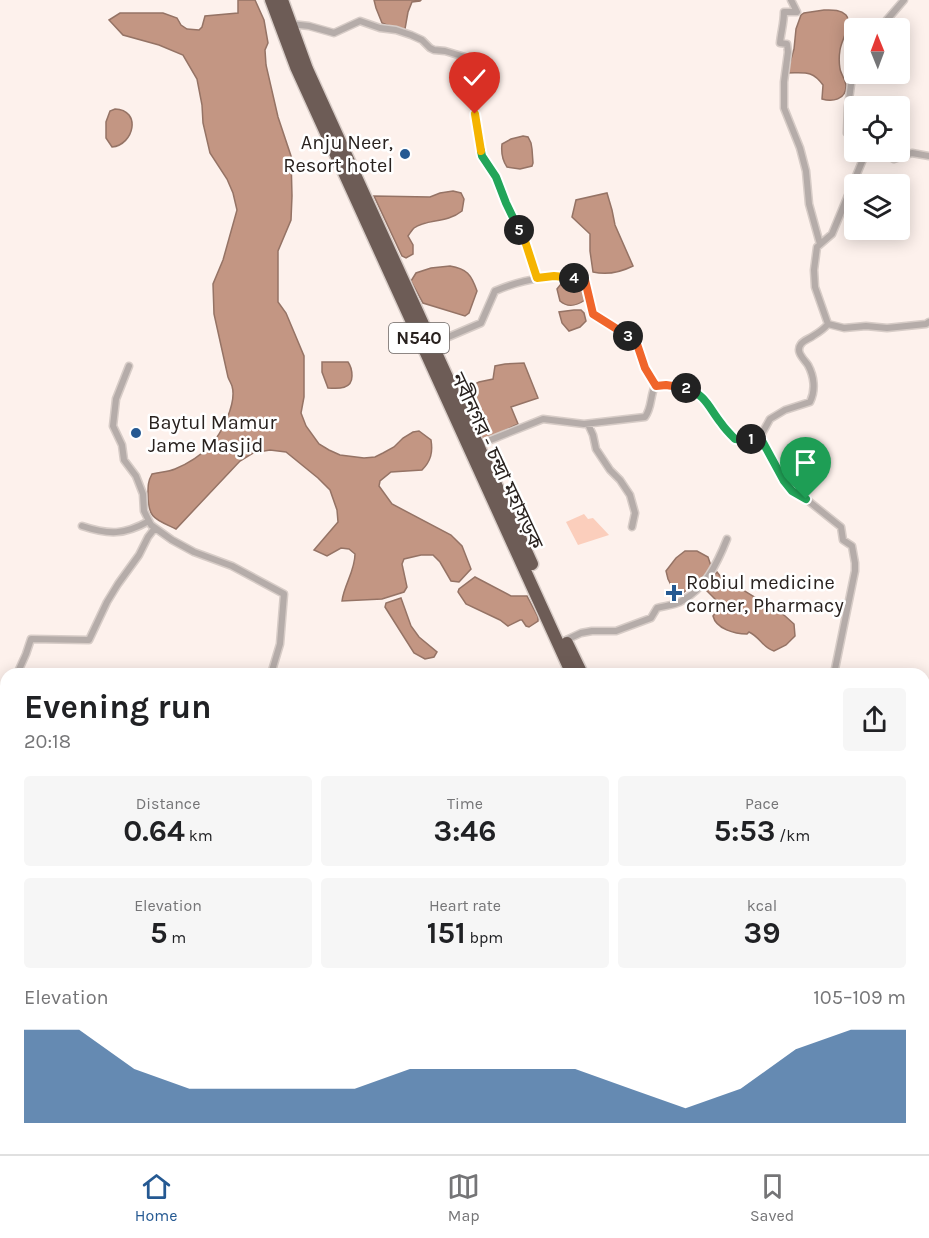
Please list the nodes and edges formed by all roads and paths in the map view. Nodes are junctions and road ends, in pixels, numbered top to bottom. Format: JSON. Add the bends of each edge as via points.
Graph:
{"nodes":[{"id":1,"x":271,"y":0,"type":"edge"},
{"id":2,"x":282,"y":0,"type":"edge"},
{"id":3,"x":791,"y":0,"type":"edge"},
{"id":4,"x":904,"y":0,"type":"edge"},
{"id":5,"x":888,"y":18,"type":"edge"},
{"id":6,"x":291,"y":24,"type":"junction"},
{"id":7,"x":910,"y":154,"type":"edge"},
{"id":8,"x":929,"y":156,"type":"edge"},
{"id":9,"x":862,"y":162,"type":"edge"},
{"id":10,"x":820,"y":244,"type":"junction"},
{"id":11,"x":537,"y":278,"type":"junction"},
{"id":12,"x":929,"y":322,"type":"edge"},
{"id":13,"x":828,"y":324,"type":"junction"},
{"id":14,"x":432,"y":345,"type":"junction"},
{"id":15,"x":129,"y":366,"type":"dead end"},
{"id":16,"x":656,"y":386,"type":"junction"},
{"id":17,"x":588,"y":424,"type":"junction"},
{"id":18,"x":760,"y":437,"type":"junction"},
{"id":19,"x":478,"y":445,"type":"junction"},
{"id":20,"x":149,"y":521,"type":"junction"},
{"id":21,"x":82,"y":526,"type":"dead end"},
{"id":22,"x":632,"y":527,"type":"dead end"},
{"id":23,"x":155,"y":528,"type":"junction"},
{"id":24,"x":727,"y":539,"type":"dead end"},
{"id":25,"x":566,"y":640,"type":"junction"},
{"id":26,"x":20,"y":668,"type":"edge"},
{"id":27,"x":273,"y":668,"type":"edge"},
{"id":28,"x":569,"y":668,"type":"edge"},
{"id":29,"x":579,"y":668,"type":"edge"},
{"id":30,"x":835,"y":668,"type":"edge"}],
"edges":[{"from":1,"to":28,"type":"highway","name":"নবীনগর - চন্দ্রা মহাসড়ক","number":"N540","via":[[296,68]]},
{"from":2,"to":6,"type":"highway","name":"নবীনগর - চন্দ্রা মহাসড়ক","number":"N540"},
{"from":3,"to":10,"type":"street","via":[[796,12],[784,12],[780,43],[788,44],[784,108],[800,148]]},
{"from":4,"to":5,"type":"street"},
{"from":6,"to":11,"type":"street","via":[[334,33],[360,21],[411,35],[434,50],[465,57],[482,156],[496,177],[525,241]]},
{"from":6,"to":14,"type":"highway","name":"নবীনগর - চন্দ্রা মহাসড়ক","number":"N540","via":[[307,69]]},
{"from":7,"to":8,"type":"street"},
{"from":9,"to":10,"type":"street","via":[[832,234]]},
{"from":10,"to":13,"type":"street","via":[[815,287]]},
{"from":11,"to":14,"type":"street","via":[[495,291],[481,323]]},
{"from":11,"to":16,"type":"street","via":[[565,276],[585,280],[593,314],[637,344]]},
{"from":12,"to":13,"type":"street","via":[[887,328]]},
{"from":13,"to":18,"type":"street","via":[[800,345],[800,356],[814,383],[810,402],[770,419]]},
{"from":14,"to":19,"type":"highway","name":"নবীনগর - চন্দ্রা মহাসড়ক","number":"N540"},
{"from":15,"to":20,"type":"street","via":[[116,399],[113,426],[124,460],[143,494]]},
{"from":16,"to":17,"type":"street","via":[[645,417]]},
{"from":16,"to":18,"type":"street","via":[[698,392],[735,439]]},
{"from":17,"to":19,"type":"street","via":[[543,418]]},
{"from":17,"to":22,"type":"street","via":[[596,449],[630,495],[635,513]]},
{"from":18,"to":30,"type":"street","via":[[792,491],[841,527],[843,540],[852,546],[855,571]]},
{"from":19,"to":25,"type":"highway","name":"নবীনগর - চন্দ্রা মহাসড়ক","number":"N540"},
{"from":20,"to":21,"type":"street","via":[[125,532]]},
{"from":20,"to":23,"type":"street"},
{"from":23,"to":26,"type":"street","via":[[107,602],[89,640],[31,639]]},
{"from":23,"to":27,"type":"street","via":[[194,552],[232,566],[284,594],[280,644]]},
{"from":24,"to":25,"type":"street","via":[[707,579],[679,603],[657,608],[651,618],[616,631],[592,631]]},
{"from":25,"to":29,"type":"highway","name":"নবীনগর - চন্দ্রা মহাসড়ক","number":"N540"}]}
